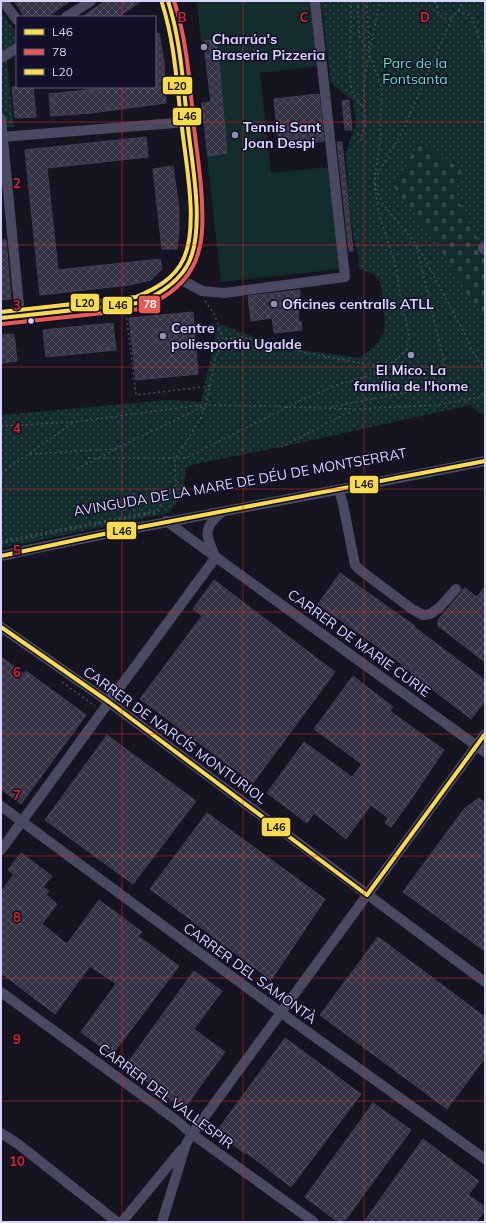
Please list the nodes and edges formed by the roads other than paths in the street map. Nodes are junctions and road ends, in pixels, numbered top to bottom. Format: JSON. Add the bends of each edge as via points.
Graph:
{"nodes":[{"id":1,"x":3,"y":1,"type":"edge"},
{"id":2,"x":91,"y":1,"type":"edge"},
{"id":3,"x":168,"y":1,"type":"edge"},
{"id":4,"x":315,"y":1,"type":"edge"},
{"id":5,"x":68,"y":16,"type":"edge"},
{"id":6,"x":16,"y":19,"type":"edge"},
{"id":7,"x":16,"y":49,"type":"edge"},
{"id":8,"x":1,"y":58,"type":"edge"},
{"id":9,"x":1,"y":118,"type":"edge"},
{"id":10,"x":188,"y":122,"type":"junction"},
{"id":11,"x":2,"y":137,"type":"edge"},
{"id":12,"x":178,"y":278,"type":"junction"},
{"id":13,"x":20,"y":316,"type":"junction"},
{"id":14,"x":1,"y":318,"type":"edge"},
{"id":15,"x":485,"y":461,"type":"edge"},
{"id":16,"x":339,"y":490,"type":"junction"},
{"id":17,"x":223,"y":512,"type":"junction"},
{"id":18,"x":166,"y":516,"type":"junction"},
{"id":19,"x":1,"y":556,"type":"edge"},
{"id":20,"x":216,"y":557,"type":"junction"},
{"id":21,"x":456,"y":589,"type":"dead end"},
{"id":22,"x":1,"y":627,"type":"edge"},
{"id":23,"x":109,"y":702,"type":"junction"},
{"id":24,"x":485,"y":734,"type":"edge"},
{"id":25,"x":481,"y":748,"type":"edge"},
{"id":26,"x":1,"y":806,"type":"edge"},
{"id":27,"x":22,"y":822,"type":"junction"},
{"id":28,"x":1,"y":850,"type":"edge"},
{"id":29,"x":367,"y":895,"type":"junction"},
{"id":30,"x":485,"y":982,"type":"edge"},
{"id":31,"x":1,"y":992,"type":"edge"},
{"id":32,"x":280,"y":1012,"type":"junction"},
{"id":33,"x":1,"y":1133,"type":"edge"},
{"id":34,"x":192,"y":1134,"type":"junction"},
{"id":35,"x":186,"y":1144,"type":"junction"},
{"id":36,"x":485,"y":1159,"type":"edge"},
{"id":37,"x":117,"y":1222,"type":"edge"},
{"id":38,"x":122,"y":1222,"type":"edge"},
{"id":39,"x":162,"y":1222,"type":"edge"},
{"id":40,"x":314,"y":1222,"type":"edge"}],
"edges":[{"from":1,"to":6,"type":"street"},
{"from":2,"to":5,"type":"street"},
{"from":3,"to":10,"type":"street","via":[[175,28]]},
{"from":4,"to":12,"type":"street","via":[[345,276],[224,293],[202,291]]},
{"from":7,"to":8,"type":"street"},
{"from":9,"to":11,"type":"street"},
{"from":10,"to":11,"type":"street"},
{"from":10,"to":12,"type":"street","via":[[197,226],[192,254]]},
{"from":11,"to":13,"type":"street"},
{"from":12,"to":13,"type":"street","via":[[157,295],[138,303]]},
{"from":13,"to":14,"type":"street"},
{"from":15,"to":16,"type":"street","name":"AVINGUDA DE LA MARE DE DÉU DE MONTSERRAT"},
{"from":16,"to":17,"type":"street","name":"AVINGUDA DE LA MARE DE DÉU DE MONTSERRAT"},
{"from":16,"to":21,"type":"street","via":[[355,564],[360,570],[423,615],[439,608]]},
{"from":17,"to":18,"type":"street","name":"AVINGUDA DE LA MARE DE DÉU DE MONTSERRAT"},
{"from":17,"to":20,"type":"street","via":[[212,520],[207,530]]},
{"from":18,"to":19,"type":"street","name":"AVINGUDA DE LA MARE DE DÉU DE MONTSERRAT"},
{"from":18,"to":20,"type":"street","name":"CARRER DE MARIE CURIE"},
{"from":20,"to":23,"type":"street"},
{"from":20,"to":25,"type":"street","name":"CARRER DE MARIE CURIE"},
{"from":22,"to":23,"type":"street","name":"CARRER DE NARCÍS MONTURIOL"},
{"from":23,"to":27,"type":"street"},
{"from":23,"to":29,"type":"street","name":"CARRER DE NARCÍS MONTURIOL"},
{"from":24,"to":25,"type":"street"},
{"from":25,"to":29,"type":"street"},
{"from":26,"to":27,"type":"street","name":"CARRER DEL SAMONTÀ"},
{"from":27,"to":28,"type":"street"},
{"from":27,"to":32,"type":"street","name":"CARRER DEL SAMONTÀ"},
{"from":29,"to":30,"type":"street","name":"CARRER DE NARCÍS MONTURIOL"},
{"from":29,"to":32,"type":"street"},
{"from":31,"to":34,"type":"street","name":"CARRER DEL VALLESPIR"},
{"from":32,"to":34,"type":"street"},
{"from":32,"to":36,"type":"street","name":"CARRER DEL SAMONTÀ"},
{"from":33,"to":37,"type":"street"},
{"from":34,"to":35,"type":"street"},
{"from":34,"to":40,"type":"street","name":"CARRER DEL VALLESPIR"},
{"from":35,"to":38,"type":"street"},
{"from":35,"to":39,"type":"street"}]}
